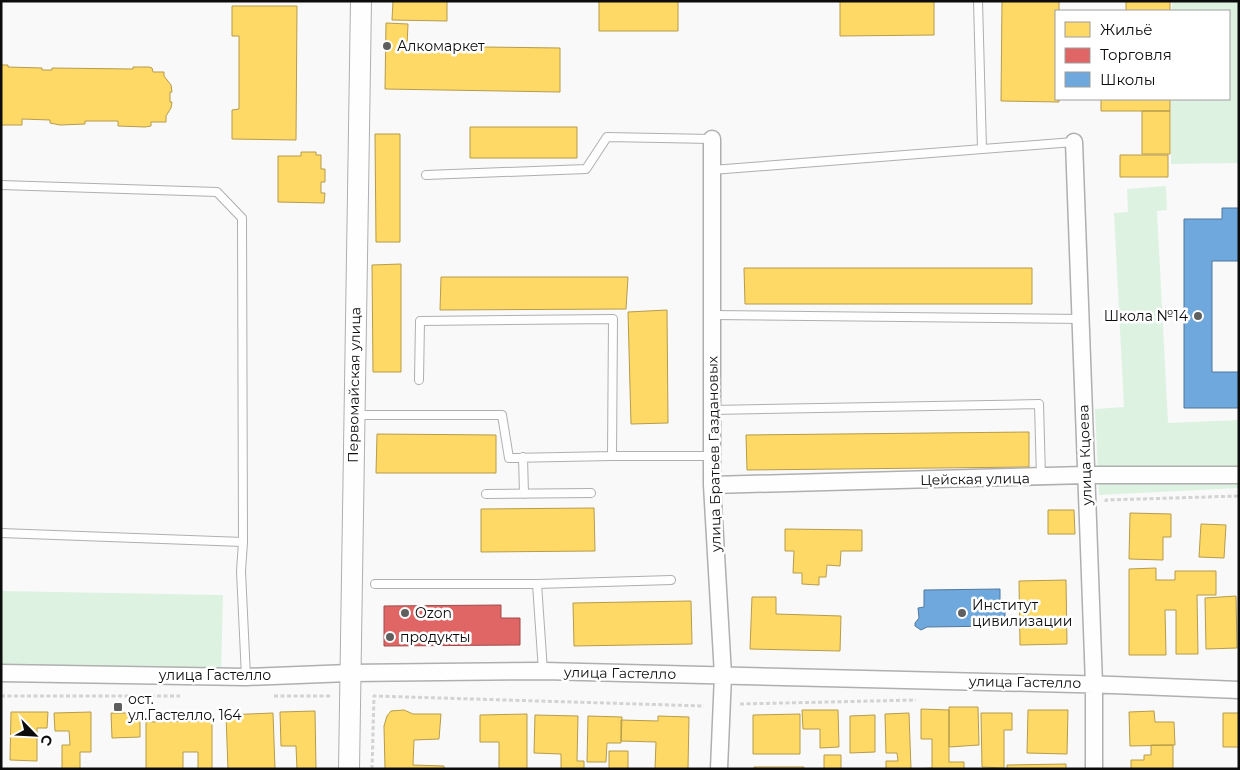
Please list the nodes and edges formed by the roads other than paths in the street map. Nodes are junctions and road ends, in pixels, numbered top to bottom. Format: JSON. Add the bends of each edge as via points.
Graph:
{"nodes":[{"id":1,"x":361,"y":1,"type":"edge"},
{"id":2,"x":978,"y":1,"type":"edge"},
{"id":3,"x":712,"y":139,"type":"joint"},
{"id":4,"x":1074,"y":142,"type":"joint"},
{"id":5,"x":982,"y":149,"type":"junction"},
{"id":6,"x":712,"y":170,"type":"junction"},
{"id":7,"x":426,"y":175,"type":"dead end"},
{"id":8,"x":1,"y":185,"type":"edge"},
{"id":9,"x":712,"y":315,"type":"junction"},
{"id":10,"x":1081,"y":319,"type":"junction"},
{"id":11,"x":419,"y":380,"type":"dead end"},
{"id":12,"x":712,"y":410,"type":"junction"},
{"id":13,"x":354,"y":415,"type":"junction"},
{"id":14,"x":612,"y":456,"type":"junction"},
{"id":15,"x":712,"y":456,"type":"junction"},
{"id":16,"x":523,"y":458,"type":"junction"},
{"id":17,"x":1086,"y":475,"type":"junction"},
{"id":18,"x":1239,"y":475,"type":"edge"},
{"id":19,"x":1041,"y":477,"type":"junction"},
{"id":20,"x":712,"y":485,"type":"junction"},
{"id":21,"x":591,"y":493,"type":"dead end"},
{"id":22,"x":486,"y":494,"type":"dead end"},
{"id":23,"x":524,"y":494,"type":"junction"},
{"id":24,"x":1,"y":533,"type":"edge"},
{"id":25,"x":243,"y":542,"type":"junction"},
{"id":26,"x":671,"y":580,"type":"dead end"},
{"id":27,"x":375,"y":584,"type":"dead end"},
{"id":28,"x":537,"y":584,"type":"junction"},
{"id":29,"x":543,"y":672,"type":"junction"},
{"id":30,"x":349,"y":673,"type":"junction"},
{"id":31,"x":1,"y":674,"type":"edge"},
{"id":32,"x":723,"y":675,"type":"junction"},
{"id":33,"x":246,"y":676,"type":"junction"},
{"id":34,"x":1094,"y":684,"type":"junction"},
{"id":35,"x":1239,"y":690,"type":"edge"},
{"id":36,"x":349,"y":769,"type":"edge"},
{"id":37,"x":719,"y":769,"type":"edge"},
{"id":38,"x":1094,"y":769,"type":"edge"}],
"edges":[{"from":1,"to":13,"type":"street","name":"Первомайская улица"},
{"from":2,"to":5,"type":"lane"},
{"from":3,"to":6,"type":"street","name":"улица Братьев Газдановых"},
{"from":3,"to":7,"type":"lane","via":[[608,137],[586,169]]},
{"from":4,"to":5,"type":"lane"},
{"from":4,"to":10,"type":"street","name":"улица Кцоева"},
{"from":5,"to":6,"type":"lane"},
{"from":6,"to":9,"type":"street","name":"улица Братьев Газдановых"},
{"from":8,"to":25,"type":"lane","via":[[217,192],[242,218]]},
{"from":9,"to":10,"type":"lane"},
{"from":9,"to":12,"type":"street","name":"улица Братьев Газдановых"},
{"from":10,"to":17,"type":"street","name":"улица Кцоева"},
{"from":11,"to":14,"type":"lane","via":[[420,321],[613,319]]},
{"from":12,"to":15,"type":"street","name":"улица Братьев Газдановых"},
{"from":12,"to":19,"type":"lane","via":[[1038,404]]},
{"from":13,"to":16,"type":"lane","via":[[502,415],[509,458]]},
{"from":13,"to":30,"type":"street","name":"Первомайская улица"},
{"from":14,"to":15,"type":"lane"},
{"from":14,"to":16,"type":"lane"},
{"from":15,"to":20,"type":"street","name":"улица Братьев Газдановых"},
{"from":16,"to":23,"type":"lane"},
{"from":17,"to":18,"type":"street","name":"Цейская улица"},
{"from":17,"to":19,"type":"street","name":"Цейская улица"},
{"from":17,"to":34,"type":"street","name":"улица Кцоева"},
{"from":19,"to":20,"type":"street","name":"Цейская улица"},
{"from":20,"to":32,"type":"street","name":"улица Братьев Газдановых"},
{"from":21,"to":23,"type":"lane"},
{"from":22,"to":23,"type":"lane"},
{"from":24,"to":25,"type":"lane"},
{"from":25,"to":33,"type":"lane","via":[[241,571]]},
{"from":26,"to":28,"type":"lane"},
{"from":27,"to":28,"type":"lane"},
{"from":28,"to":29,"type":"lane"},
{"from":29,"to":30,"type":"street","name":"улица Гастелло"},
{"from":29,"to":32,"type":"street","name":"улица Гастелло"},
{"from":30,"to":33,"type":"street","name":"улица Гастелло"},
{"from":30,"to":36,"type":"street","name":"Первомайская улица"},
{"from":31,"to":33,"type":"street","name":"улица Гастелло"},
{"from":32,"to":34,"type":"street","name":"улица Гастелло"},
{"from":32,"to":37,"type":"street","name":"улица Братьев Газдановых"},
{"from":34,"to":35,"type":"street","name":"улица Гастелло"},
{"from":34,"to":38,"type":"street","name":"улица Кцоева"}]}
